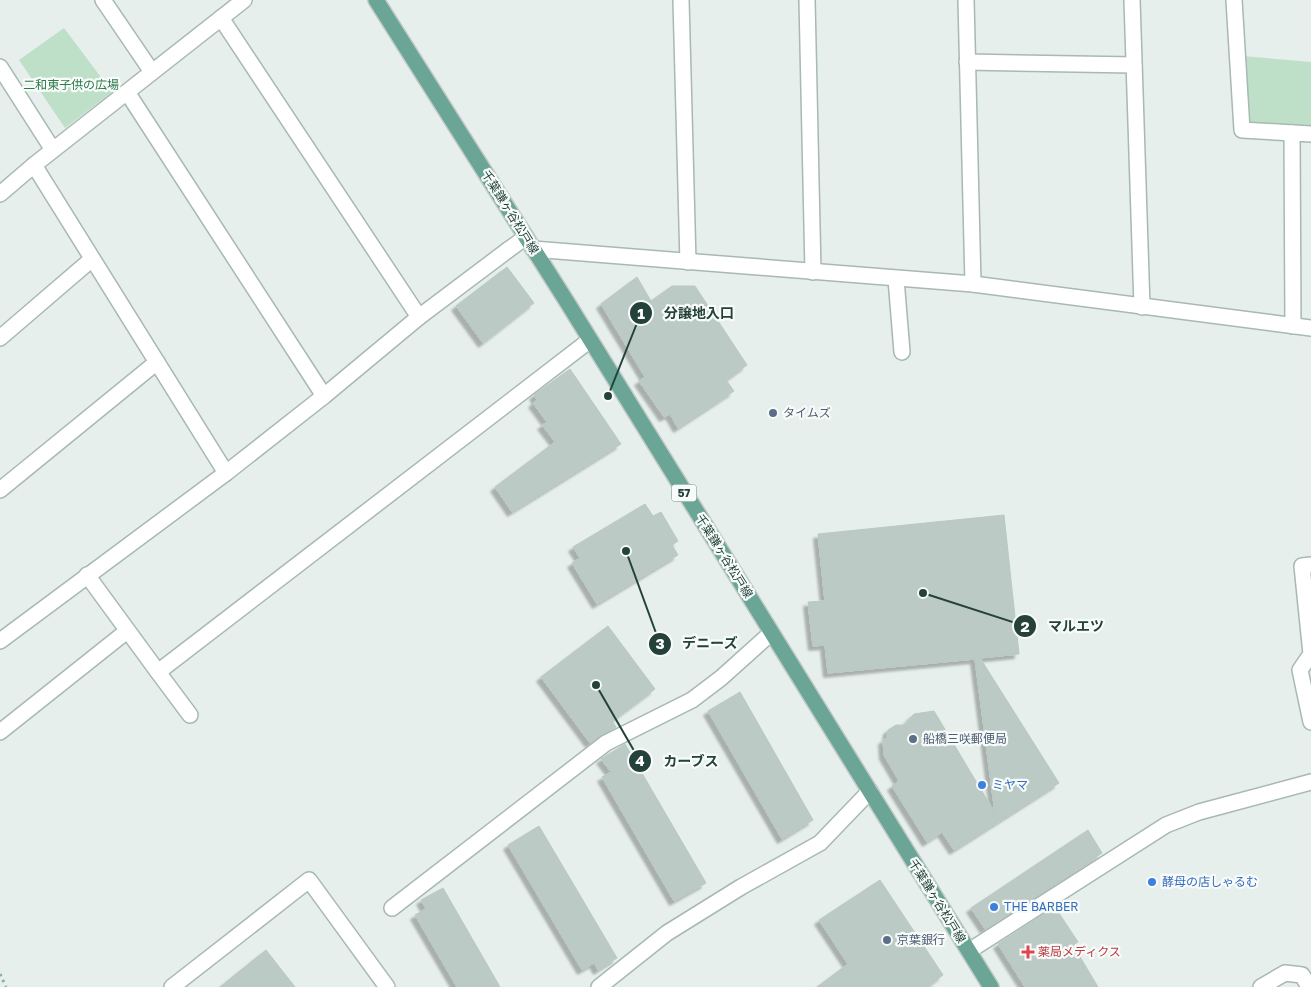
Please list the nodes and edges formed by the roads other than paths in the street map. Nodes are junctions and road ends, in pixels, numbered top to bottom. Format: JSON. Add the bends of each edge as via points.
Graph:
{"nodes":[{"id":1,"x":103,"y":0,"type":"edge"},
{"id":2,"x":244,"y":0,"type":"edge"},
{"id":3,"x":376,"y":0,"type":"edge"},
{"id":4,"x":681,"y":0,"type":"edge"},
{"id":5,"x":807,"y":0,"type":"edge"},
{"id":6,"x":966,"y":0,"type":"edge"},
{"id":7,"x":1132,"y":0,"type":"edge"},
{"id":8,"x":1234,"y":0,"type":"edge"},
{"id":9,"x":221,"y":18,"type":"junction"},
{"id":10,"x":967,"y":62,"type":"junction"},
{"id":11,"x":1134,"y":66,"type":"junction"},
{"id":12,"x":0,"y":67,"type":"edge"},
{"id":13,"x":152,"y":72,"type":"junction"},
{"id":14,"x":127,"y":92,"type":"junction"},
{"id":15,"x":1292,"y":133,"type":"junction"},
{"id":16,"x":1311,"y":134,"type":"edge"},
{"id":17,"x":53,"y":150,"type":"junction"},
{"id":18,"x":34,"y":165,"type":"junction"},
{"id":19,"x":0,"y":194,"type":"edge"},
{"id":20,"x":530,"y":243,"type":"junction"},
{"id":21,"x":92,"y":259,"type":"junction"},
{"id":22,"x":688,"y":262,"type":"junction"},
{"id":23,"x":813,"y":272,"type":"junction"},
{"id":24,"x":896,"y":278,"type":"junction"},
{"id":25,"x":973,"y":284,"type":"junction"},
{"id":26,"x":1142,"y":307,"type":"junction"},
{"id":27,"x":419,"y":317,"type":"junction"},
{"id":28,"x":1292,"y":326,"type":"junction"},
{"id":29,"x":1311,"y":328,"type":"edge"},
{"id":30,"x":0,"y":338,"type":"edge"},
{"id":31,"x":590,"y":340,"type":"junction"},
{"id":32,"x":902,"y":352,"type":"dead end"},
{"id":33,"x":157,"y":362,"type":"junction"},
{"id":34,"x":324,"y":396,"type":"junction"},
{"id":35,"x":226,"y":473,"type":"junction"},
{"id":36,"x":0,"y":490,"type":"edge"},
{"id":37,"x":1311,"y":565,"type":"edge"},
{"id":38,"x":87,"y":575,"type":"junction"},
{"id":39,"x":127,"y":631,"type":"junction"},
{"id":40,"x":771,"y":633,"type":"junction"},
{"id":41,"x":0,"y":641,"type":"edge"},
{"id":42,"x":158,"y":672,"type":"junction"},
{"id":43,"x":190,"y":715,"type":"dead end"},
{"id":44,"x":1311,"y":722,"type":"edge"},
{"id":45,"x":0,"y":732,"type":"edge"},
{"id":46,"x":1311,"y":782,"type":"edge"},
{"id":47,"x":870,"y":791,"type":"junction"},
{"id":48,"x":392,"y":908,"type":"dead end"},
{"id":49,"x":969,"y":951,"type":"junction"},
{"id":50,"x":172,"y":987,"type":"edge"},
{"id":51,"x":387,"y":987,"type":"edge"},
{"id":52,"x":599,"y":987,"type":"edge"},
{"id":53,"x":991,"y":987,"type":"edge"},
{"id":54,"x":1262,"y":987,"type":"edge"},
{"id":55,"x":1309,"y":987,"type":"edge"}],
"edges":[{"from":1,"to":13,"type":"street"},
{"from":2,"to":9,"type":"street"},
{"from":3,"to":20,"type":"main road","name":"千葉鎌ヶ谷松戸線","number":"57"},
{"from":4,"to":22,"type":"street"},
{"from":5,"to":23,"type":"street"},
{"from":6,"to":10,"type":"street"},
{"from":7,"to":11,"type":"street"},
{"from":8,"to":15,"type":"street","via":[[1242,130]]},
{"from":9,"to":13,"type":"street"},
{"from":9,"to":27,"type":"street"},
{"from":10,"to":11,"type":"street"},
{"from":10,"to":25,"type":"street"},
{"from":11,"to":26,"type":"street"},
{"from":12,"to":17,"type":"street"},
{"from":13,"to":14,"type":"street"},
{"from":14,"to":17,"type":"street"},
{"from":14,"to":34,"type":"street"},
{"from":15,"to":16,"type":"street"},
{"from":15,"to":28,"type":"street"},
{"from":17,"to":18,"type":"street"},
{"from":18,"to":19,"type":"street"},
{"from":18,"to":21,"type":"street"},
{"from":20,"to":22,"type":"street"},
{"from":20,"to":27,"type":"street","via":[[508,250]]},
{"from":20,"to":31,"type":"main road","name":"千葉鎌ヶ谷松戸線","number":"57"},
{"from":21,"to":30,"type":"street"},
{"from":21,"to":33,"type":"street"},
{"from":22,"to":23,"type":"street"},
{"from":23,"to":24,"type":"street"},
{"from":24,"to":25,"type":"street"},
{"from":24,"to":32,"type":"street"},
{"from":25,"to":26,"type":"street"},
{"from":26,"to":28,"type":"street"},
{"from":27,"to":34,"type":"street"},
{"from":28,"to":29,"type":"street"},
{"from":31,"to":40,"type":"main road","name":"千葉鎌ヶ谷松戸線","number":"57"},
{"from":31,"to":42,"type":"street"},
{"from":33,"to":35,"type":"street"},
{"from":33,"to":36,"type":"street"},
{"from":34,"to":35,"type":"street"},
{"from":35,"to":38,"type":"street"},
{"from":37,"to":44,"type":"street","via":[[1302,566],[1311,654],[1300,670]]},
{"from":38,"to":39,"type":"street"},
{"from":38,"to":41,"type":"street"},
{"from":39,"to":42,"type":"street"},
{"from":39,"to":45,"type":"street"},
{"from":40,"to":47,"type":"main road","name":"千葉鎌ヶ谷松戸線","number":"57"},
{"from":40,"to":48,"type":"street","via":[[692,700],[606,743]]},
{"from":42,"to":43,"type":"street"},
{"from":46,"to":49,"type":"street","via":[[1198,812],[1166,825]]},
{"from":47,"to":49,"type":"main road","name":"千葉鎌ヶ谷松戸線","number":"57"},
{"from":47,"to":52,"type":"street","via":[[820,843],[667,934]]},
{"from":49,"to":53,"type":"main road","name":"千葉鎌ヶ谷松戸線","number":"57"},
{"from":50,"to":51,"type":"street","via":[[309,880]]},
{"from":54,"to":55,"type":"street","via":[[1285,973],[1302,975]]}]}
